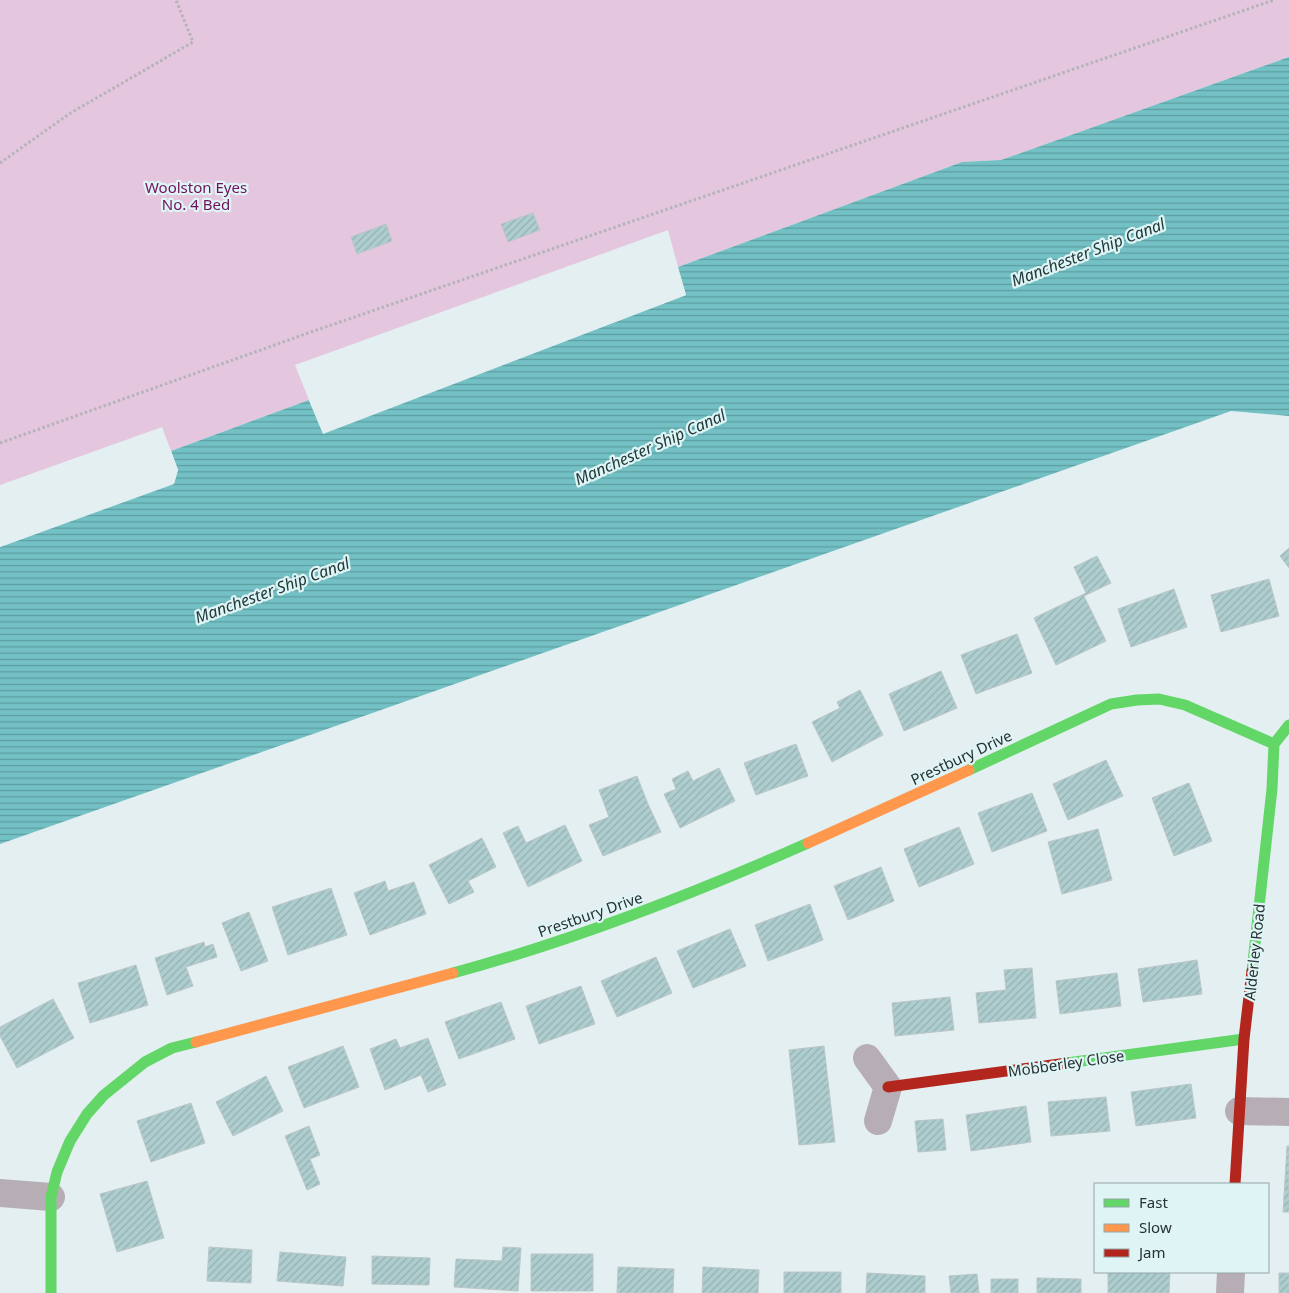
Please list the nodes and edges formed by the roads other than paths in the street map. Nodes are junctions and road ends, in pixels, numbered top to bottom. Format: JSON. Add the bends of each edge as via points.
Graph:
{"nodes":[{"id":1,"x":1289,"y":725,"type":"edge"},
{"id":2,"x":1274,"y":744,"type":"junction"},
{"id":3,"x":1244,"y":1039,"type":"junction"},
{"id":4,"x":867,"y":1058,"type":"dead end"},
{"id":5,"x":888,"y":1087,"type":"junction"},
{"id":6,"x":1239,"y":1111,"type":"junction"},
{"id":7,"x":1289,"y":1112,"type":"edge"},
{"id":8,"x":878,"y":1122,"type":"dead end"},
{"id":9,"x":1235,"y":1183,"type":"edge"},
{"id":10,"x":0,"y":1193,"type":"edge"},
{"id":11,"x":51,"y":1197,"type":"junction"},
{"id":12,"x":1231,"y":1273,"type":"edge"},
{"id":13,"x":51,"y":1293,"type":"edge"},
{"id":14,"x":1230,"y":1293,"type":"edge"}],
"edges":[{"from":1,"to":2,"type":"street"},
{"from":2,"to":3,"type":"street","name":"Alderley Road","via":[[1272,789]]},
{"from":2,"to":11,"type":"street","name":"Prestbury Drive","via":[[1185,705],[1159,699],[1111,704],[912,797],[654,907],[505,959],[172,1048],[125,1076],[87,1114],[57,1172]]},
{"from":3,"to":5,"type":"street","name":"Mobberley Close"},
{"from":3,"to":6,"type":"street","name":"Alderley Road"},
{"from":4,"to":5,"type":"street"},
{"from":5,"to":8,"type":"street"},
{"from":6,"to":7,"type":"street"},
{"from":6,"to":9,"type":"street","name":"Alderley Road"},
{"from":10,"to":11,"type":"street"},
{"from":11,"to":13,"type":"street","name":"Prestbury Drive"},
{"from":12,"to":14,"type":"street"}]}
